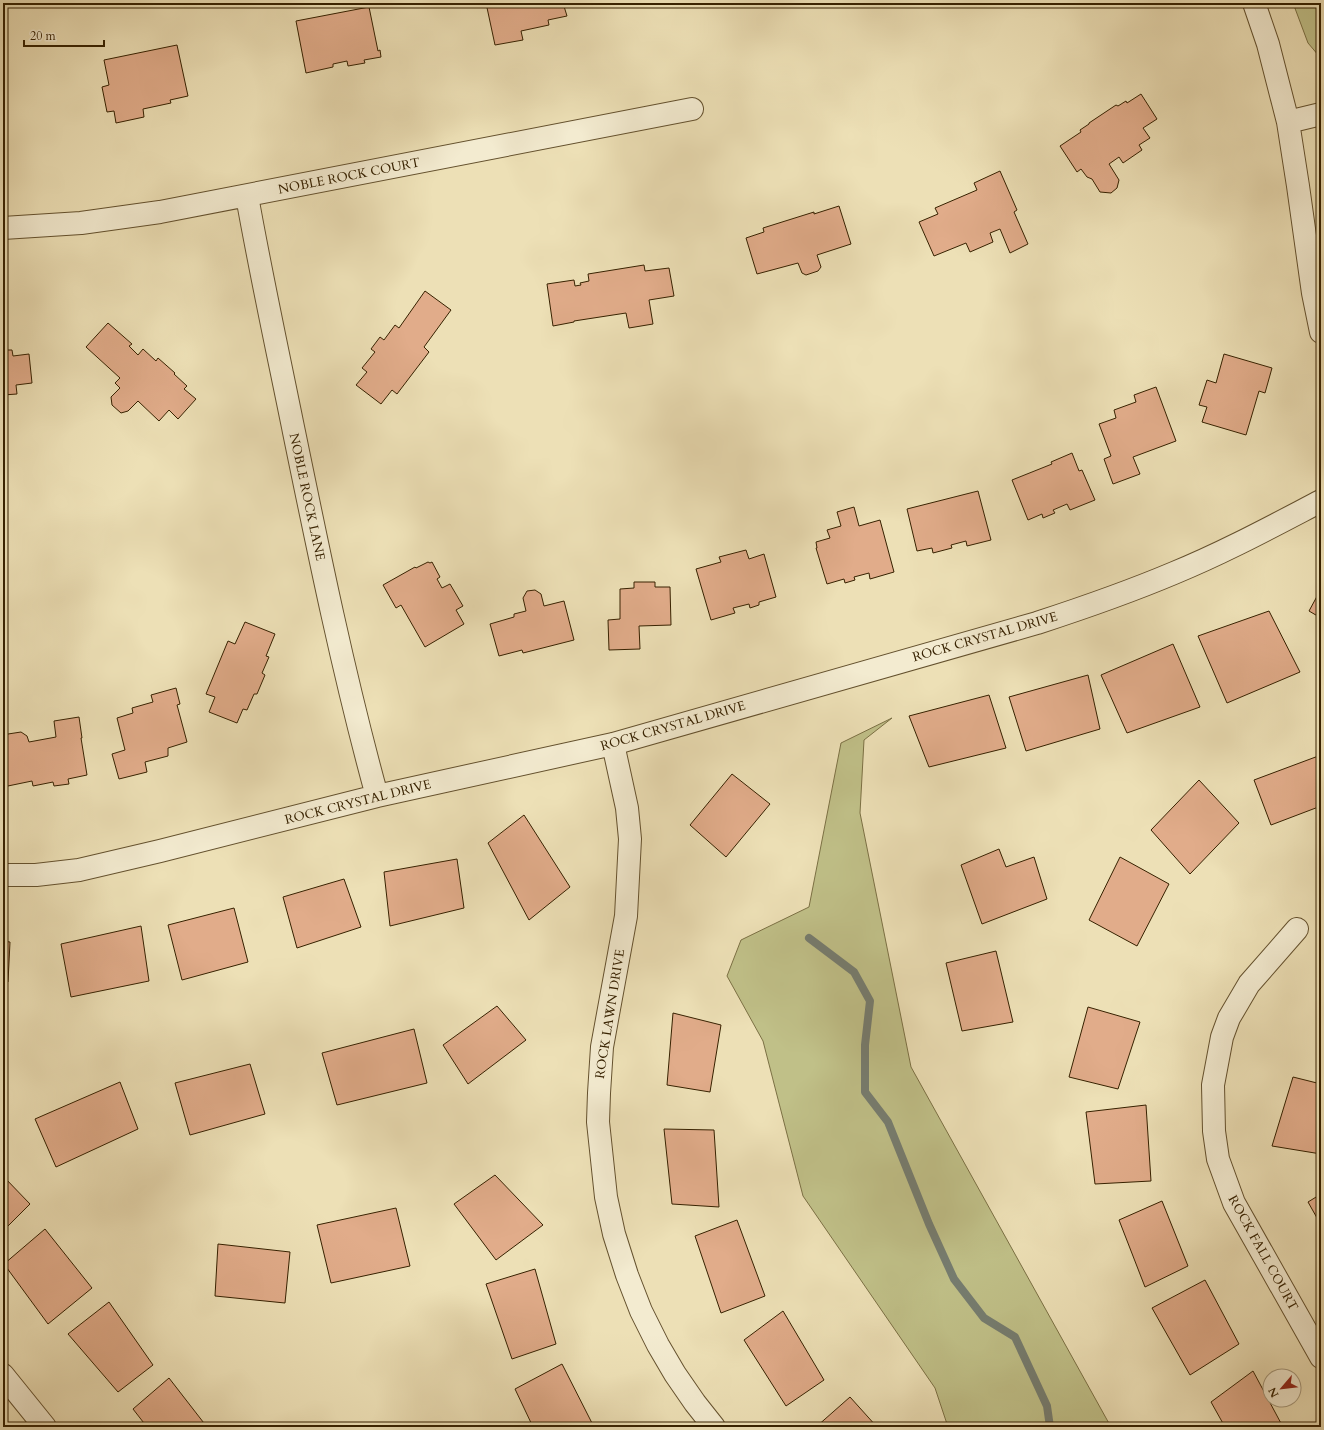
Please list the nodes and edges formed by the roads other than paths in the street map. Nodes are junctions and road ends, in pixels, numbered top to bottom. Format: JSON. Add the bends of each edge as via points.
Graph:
{"nodes":[{"id":1,"x":1254,"y":3,"type":"edge"},
{"id":2,"x":692,"y":109,"type":"dead end"},
{"id":3,"x":1321,"y":114,"type":"edge"},
{"id":4,"x":1288,"y":122,"type":"junction"},
{"id":5,"x":247,"y":196,"type":"junction"},
{"id":6,"x":3,"y":228,"type":"edge"},
{"id":7,"x":1321,"y":332,"type":"edge"},
{"id":8,"x":1321,"y":501,"type":"edge"},
{"id":9,"x":613,"y":744,"type":"junction"},
{"id":10,"x":377,"y":796,"type":"junction"},
{"id":11,"x":3,"y":876,"type":"edge"},
{"id":12,"x":1297,"y":930,"type":"dead end"},
{"id":13,"x":1321,"y":1357,"type":"edge"},
{"id":14,"x":3,"y":1375,"type":"edge"},
{"id":15,"x":45,"y":1427,"type":"edge"},
{"id":16,"x":714,"y":1427,"type":"edge"}],
"edges":[{"from":1,"to":4,"type":"street","via":[[1268,44]]},
{"from":2,"to":5,"type":"street","name":"NOBLE ROCK COURT"},
{"from":3,"to":4,"type":"street"},
{"from":4,"to":7,"type":"street"},
{"from":5,"to":6,"type":"street","name":"NOBLE ROCK COURT","via":[[81,223]]},
{"from":5,"to":10,"type":"street","name":"NOBLE ROCK LANE","via":[[320,562]]},
{"from":8,"to":9,"type":"street","name":"ROCK CRYSTAL DRIVE","via":[[1246,540],[1174,573],[1100,602],[1037,623]]},
{"from":9,"to":10,"type":"street","name":"ROCK CRYSTAL DRIVE"},
{"from":9,"to":16,"type":"street","name":"ROCK LAWN DRIVE","via":[[627,808],[630,839],[626,916],[602,1047],[598,1093],[598,1122],[606,1197],[616,1241],[641,1311],[675,1374]]},
{"from":10,"to":11,"type":"street","name":"ROCK CRYSTAL DRIVE","via":[[79,870]]},
{"from":12,"to":13,"type":"street","name":"ROCK FALL COURT","via":[[1249,984],[1229,1018],[1222,1037],[1213,1085],[1214,1131],[1218,1159],[1234,1203]]},
{"from":14,"to":15,"type":"street"}]}
